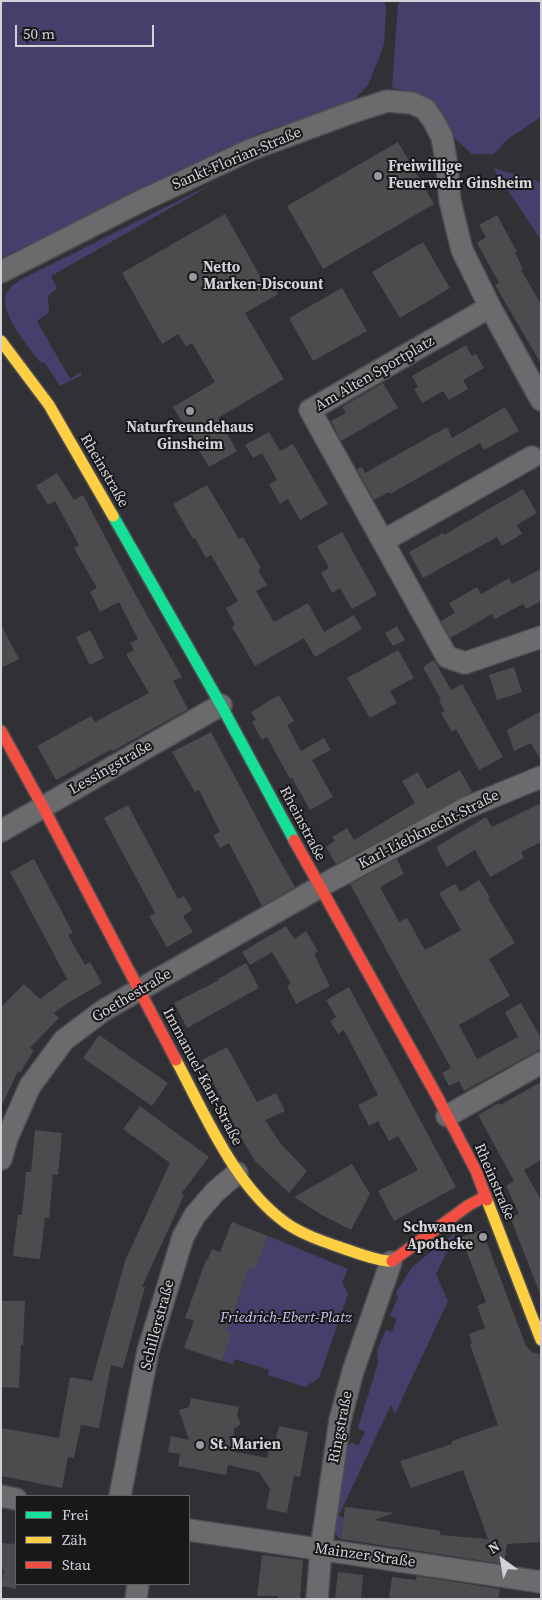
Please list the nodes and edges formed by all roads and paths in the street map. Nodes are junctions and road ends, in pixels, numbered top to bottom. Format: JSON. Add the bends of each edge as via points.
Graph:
{"nodes":[{"id":1,"x":1,"y":272,"type":"edge"},
{"id":2,"x":490,"y":307,"type":"junction"},
{"id":3,"x":1,"y":341,"type":"edge"},
{"id":4,"x":541,"y":400,"type":"edge"},
{"id":5,"x":538,"y":460,"type":"edge"},
{"id":6,"x":383,"y":541,"type":"junction"},
{"id":7,"x":541,"y":637,"type":"edge"},
{"id":8,"x":221,"y":705,"type":"junction"},
{"id":9,"x":1,"y":731,"type":"edge"},
{"id":10,"x":541,"y":777,"type":"edge"},
{"id":11,"x":44,"y":807,"type":"junction"},
{"id":12,"x":1,"y":831,"type":"edge"},
{"id":13,"x":320,"y":888,"type":"junction"},
{"id":14,"x":138,"y":990,"type":"junction"},
{"id":15,"x":541,"y":1063,"type":"edge"},
{"id":16,"x":447,"y":1116,"type":"junction"},
{"id":17,"x":1,"y":1159,"type":"edge"},
{"id":18,"x":237,"y":1173,"type":"junction"},
{"id":19,"x":486,"y":1196,"type":"junction"},
{"id":20,"x":391,"y":1262,"type":"junction"},
{"id":21,"x":536,"y":1315,"type":"edge"},
{"id":22,"x":541,"y":1340,"type":"edge"},
{"id":23,"x":120,"y":1495,"type":"edge"},
{"id":24,"x":1,"y":1496,"type":"edge"},
{"id":25,"x":15,"y":1499,"type":"edge"},
{"id":26,"x":190,"y":1530,"type":"edge"},
{"id":27,"x":321,"y":1550,"type":"junction"},
{"id":28,"x":541,"y":1582,"type":"edge"},
{"id":29,"x":138,"y":1585,"type":"edge"},
{"id":30,"x":136,"y":1599,"type":"edge"},
{"id":31,"x":317,"y":1599,"type":"edge"}],
"edges":[{"from":1,"to":2,"type":"street","name":"Sankt-Florian-Straße","via":[[250,150],[387,101],[412,103],[425,109],[433,120],[442,138],[450,201],[462,250]]},
{"from":2,"to":4,"type":"street"},
{"from":2,"to":6,"type":"street","name":"Am Alten Sportplatz","via":[[310,410]]},
{"from":3,"to":8,"type":"main road","name":"Rheinstraße","via":[[49,405]]},
{"from":5,"to":6,"type":"street"},
{"from":6,"to":7,"type":"street","name":"Am Alten Sportplatz","via":[[448,657],[465,663]]},
{"from":8,"to":11,"type":"street","name":"Lessingstraße"},
{"from":8,"to":13,"type":"main road","name":"Rheinstraße"},
{"from":9,"to":11,"type":"main road","name":"Immanuel-Kant-Straße"},
{"from":10,"to":13,"type":"street","name":"Karl-Liebknecht-Straße","via":[[468,808]]},
{"from":11,"to":12,"type":"street","name":"Lessingstraße"},
{"from":11,"to":14,"type":"main road","name":"Immanuel-Kant-Straße"},
{"from":13,"to":14,"type":"street","name":"Goethestraße"},
{"from":13,"to":16,"type":"main road","name":"Rheinstraße"},
{"from":14,"to":17,"type":"street","name":"Goethestraße","via":[[64,1040],[30,1086]]},
{"from":14,"to":18,"type":"main road","name":"Immanuel-Kant-Straße"},
{"from":15,"to":16,"type":"street"},
{"from":16,"to":19,"type":"main road","name":"Rheinstraße"},
{"from":18,"to":20,"type":"main road","name":"Immanuel-Kant-Straße","via":[[257,1196],[292,1226],[356,1254]]},
{"from":18,"to":23,"type":"street","name":"Schillerstraße","via":[[195,1215],[183,1237],[148,1351]]},
{"from":19,"to":20,"type":"main road"},
{"from":19,"to":21,"type":"main road","name":"Rheinstraße"},
{"from":20,"to":27,"type":"street","name":"Ringstraße","via":[[353,1371],[340,1420]]},
{"from":21,"to":22,"type":"main road","name":"Rheinstraße"},
{"from":24,"to":25,"type":"street"},
{"from":26,"to":27,"type":"street","name":"Mainzer Straße"},
{"from":27,"to":28,"type":"street","name":"Mainzer Straße"},
{"from":27,"to":31,"type":"street","name":"Ringstraße"},
{"from":29,"to":30,"type":"street"}]}
